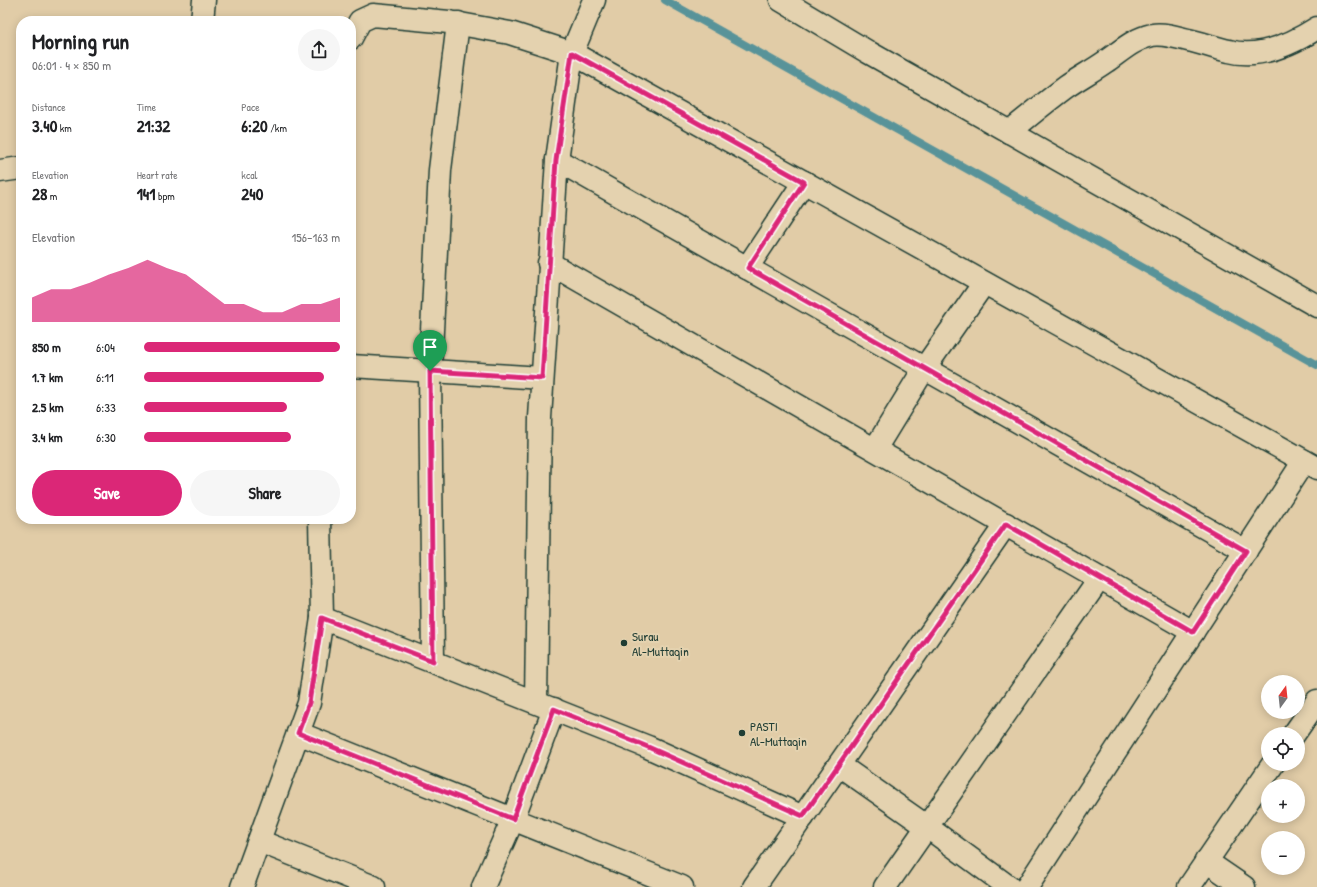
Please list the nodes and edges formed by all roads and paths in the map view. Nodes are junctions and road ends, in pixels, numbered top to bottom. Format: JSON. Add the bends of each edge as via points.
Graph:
{"nodes":[{"id":1,"x":204,"y":0,"type":"edge"},
{"id":2,"x":594,"y":0,"type":"edge"},
{"id":3,"x":781,"y":0,"type":"edge"},
{"id":4,"x":202,"y":16,"type":"edge"},
{"id":5,"x":458,"y":23,"type":"junction"},
{"id":6,"x":356,"y":28,"type":"edge"},
{"id":7,"x":1317,"y":28,"type":"edge"},
{"id":8,"x":572,"y":53,"type":"junction"},
{"id":9,"x":1009,"y":132,"type":"junction"},
{"id":10,"x":556,"y":160,"type":"junction"},
{"id":11,"x":16,"y":169,"type":"edge"},
{"id":12,"x":0,"y":171,"type":"edge"},
{"id":13,"x":804,"y":182,"type":"junction"},
{"id":14,"x":549,"y":263,"type":"junction"},
{"id":15,"x":748,"y":268,"type":"junction"},
{"id":16,"x":984,"y":283,"type":"junction"},
{"id":17,"x":1317,"y":306,"type":"edge"},
{"id":18,"x":356,"y":366,"type":"edge"},
{"id":19,"x":924,"y":368,"type":"junction"},
{"id":20,"x":430,"y":371,"type":"junction"},
{"id":21,"x":542,"y":378,"type":"junction"},
{"id":22,"x":874,"y":449,"type":"junction"},
{"id":23,"x":1311,"y":465,"type":"edge"},
{"id":24,"x":320,"y":524,"type":"edge"},
{"id":25,"x":1006,"y":524,"type":"junction"},
{"id":26,"x":1246,"y":551,"type":"junction"},
{"id":27,"x":1099,"y":579,"type":"junction"},
{"id":28,"x":322,"y":618,"type":"junction"},
{"id":29,"x":1193,"y":632,"type":"junction"},
{"id":30,"x":433,"y":661,"type":"junction"},
{"id":31,"x":1317,"y":701,"type":"edge"},
{"id":32,"x":545,"y":706,"type":"junction"},
{"id":33,"x":1299,"y":727,"type":"edge"},
{"id":34,"x":298,"y":733,"type":"junction"},
{"id":35,"x":839,"y":765,"type":"junction"},
{"id":36,"x":1269,"y":771,"type":"edge"},
{"id":37,"x":803,"y":816,"type":"junction"},
{"id":38,"x":513,"y":819,"type":"junction"},
{"id":39,"x":926,"y":826,"type":"junction"},
{"id":40,"x":259,"y":840,"type":"junction"},
{"id":41,"x":1206,"y":861,"type":"junction"},
{"id":42,"x":242,"y":887,"type":"edge"},
{"id":43,"x":374,"y":887,"type":"edge"},
{"id":44,"x":483,"y":887,"type":"edge"},
{"id":45,"x":682,"y":887,"type":"edge"},
{"id":46,"x":754,"y":887,"type":"edge"},
{"id":47,"x":884,"y":887,"type":"edge"},
{"id":48,"x":1009,"y":887,"type":"edge"},
{"id":49,"x":1027,"y":887,"type":"edge"},
{"id":50,"x":1189,"y":887,"type":"edge"},
{"id":51,"x":1244,"y":887,"type":"edge"}],
"edges":[{"from":1,"to":4,"type":"street"},
{"from":2,"to":8,"type":"street"},
{"from":3,"to":9,"type":"street"},
{"from":5,"to":6,"type":"street","via":[[373,15],[360,20]]},
{"from":5,"to":8,"type":"street","via":[[510,33]]},
{"from":5,"to":20,"type":"street","via":[[440,170]]},
{"from":7,"to":9,"type":"street","via":[[1286,45],[1250,54],[1230,52],[1172,36],[1152,35],[1121,49],[1106,62],[1066,87]]},
{"from":8,"to":10,"type":"street"},
{"from":8,"to":13,"type":"street"},
{"from":9,"to":17,"type":"street"},
{"from":10,"to":14,"type":"street"},
{"from":10,"to":15,"type":"street"},
{"from":11,"to":12,"type":"street"},
{"from":13,"to":15,"type":"street"},
{"from":13,"to":16,"type":"street"},
{"from":14,"to":21,"type":"street"},
{"from":14,"to":22,"type":"street"},
{"from":15,"to":19,"type":"street"},
{"from":16,"to":19,"type":"street"},
{"from":16,"to":23,"type":"street"},
{"from":18,"to":20,"type":"street"},
{"from":19,"to":22,"type":"street"},
{"from":19,"to":26,"type":"street"},
{"from":20,"to":21,"type":"street"},
{"from":20,"to":30,"type":"street"},
{"from":21,"to":32,"type":"street","via":[[540,418]]},
{"from":22,"to":25,"type":"street"},
{"from":23,"to":26,"type":"street"},
{"from":24,"to":28,"type":"street"},
{"from":25,"to":27,"type":"street"},
{"from":25,"to":35,"type":"street"},
{"from":26,"to":29,"type":"street"},
{"from":27,"to":29,"type":"street"},
{"from":27,"to":39,"type":"street"},
{"from":28,"to":30,"type":"street"},
{"from":28,"to":34,"type":"street","via":[[309,703]]},
{"from":29,"to":49,"type":"street"},
{"from":30,"to":32,"type":"street"},
{"from":31,"to":33,"type":"street"},
{"from":32,"to":37,"type":"street","via":[[648,747]]},
{"from":32,"to":38,"type":"street"},
{"from":34,"to":38,"type":"street"},
{"from":34,"to":40,"type":"street"},
{"from":35,"to":37,"type":"street"},
{"from":35,"to":39,"type":"street"},
{"from":36,"to":41,"type":"street"},
{"from":37,"to":46,"type":"street"},
{"from":38,"to":44,"type":"street"},
{"from":38,"to":45,"type":"street"},
{"from":39,"to":47,"type":"street"},
{"from":39,"to":48,"type":"street"},
{"from":40,"to":42,"type":"street"},
{"from":40,"to":43,"type":"street"},
{"from":41,"to":50,"type":"street"},
{"from":41,"to":51,"type":"street"}]}
